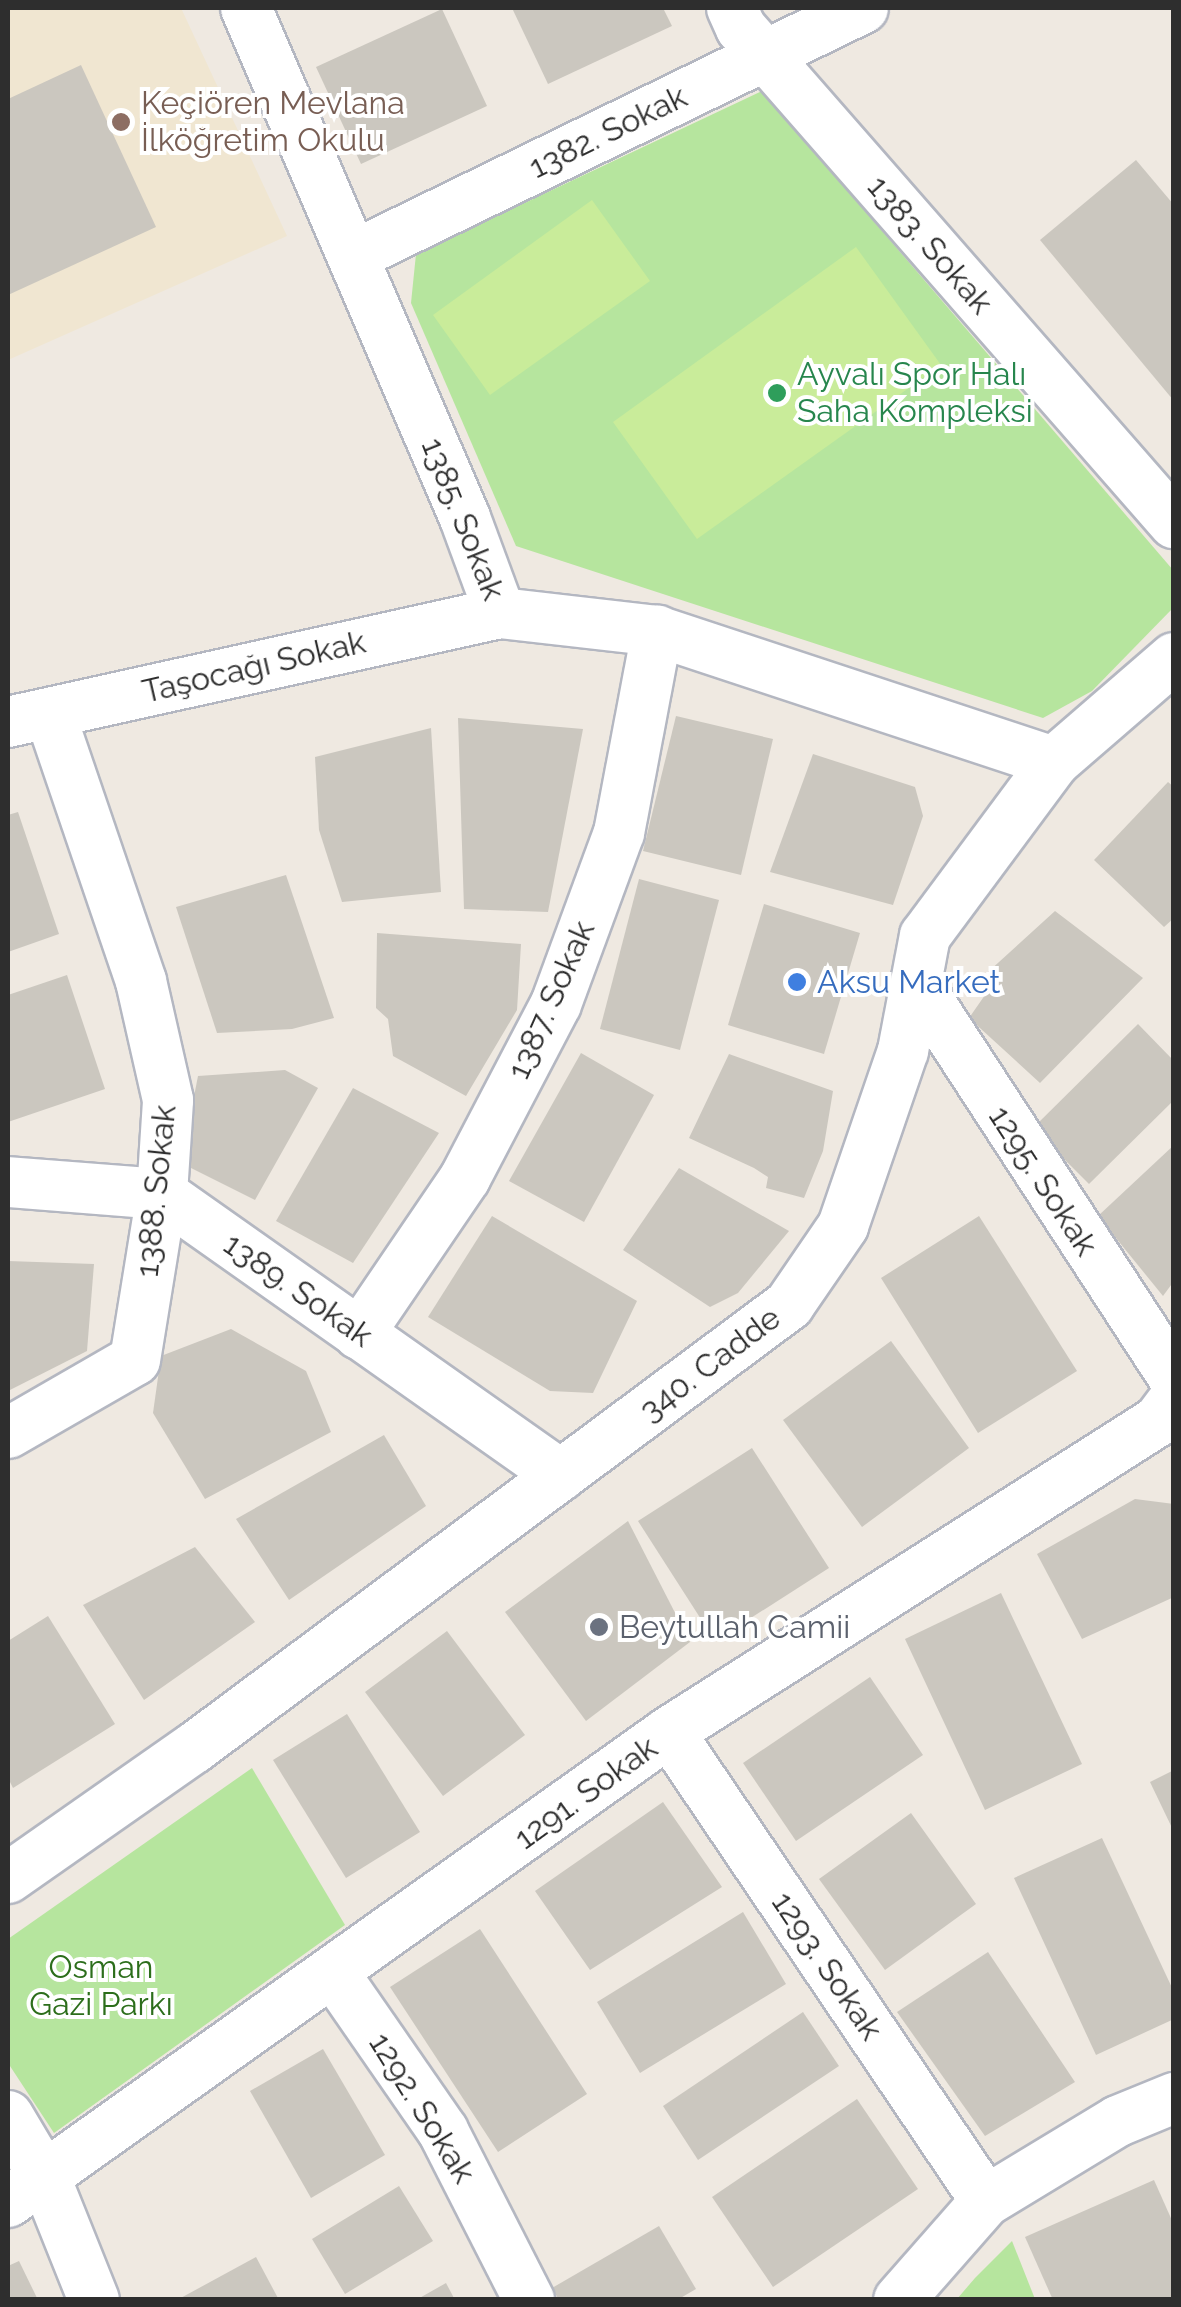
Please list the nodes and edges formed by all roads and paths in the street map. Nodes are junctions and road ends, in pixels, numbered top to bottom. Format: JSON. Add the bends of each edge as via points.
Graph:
{"nodes":[{"id":1,"x":246,"y":8,"type":"edge"},
{"id":2,"x":732,"y":8,"type":"edge"},
{"id":3,"x":863,"y":8,"type":"edge"},
{"id":4,"x":765,"y":56,"type":"junction"},
{"id":5,"x":353,"y":256,"type":"junction"},
{"id":6,"x":1174,"y":523,"type":"edge"},
{"id":7,"x":500,"y":613,"type":"junction"},
{"id":8,"x":657,"y":631,"type":"junction"},
{"id":9,"x":1174,"y":658,"type":"edge"},
{"id":10,"x":28,"y":717,"type":"edge"},
{"id":11,"x":1054,"y":762,"type":"junction"},
{"id":12,"x":916,"y":982,"type":"junction"},
{"id":13,"x":8,"y":1182,"type":"edge"},
{"id":14,"x":162,"y":1194,"type":"junction"},
{"id":15,"x":359,"y":1334,"type":"junction"},
{"id":16,"x":1174,"y":1378,"type":"edge"},
{"id":17,"x":1174,"y":1400,"type":"edge"},
{"id":18,"x":8,"y":1433,"type":"edge"},
{"id":19,"x":560,"y":1475,"type":"junction"},
{"id":20,"x":669,"y":1732,"type":"junction"},
{"id":21,"x":8,"y":1878,"type":"edge"},
{"id":22,"x":335,"y":1975,"type":"junction"},
{"id":23,"x":1174,"y":2098,"type":"edge"},
{"id":24,"x":8,"y":2116,"type":"edge"},
{"id":25,"x":27,"y":2191,"type":"edge"},
{"id":26,"x":986,"y":2201,"type":"junction"},
{"id":27,"x":94,"y":2300,"type":"edge"},
{"id":28,"x":529,"y":2300,"type":"edge"},
{"id":29,"x":898,"y":2300,"type":"edge"}],
"edges":[{"from":1,"to":5,"type":"street","name":"1385. Sokak"},
{"from":2,"to":4,"type":"street","name":"1383. Sokak"},
{"from":3,"to":4,"type":"street","name":"1382. Sokak"},
{"from":4,"to":5,"type":"street","name":"1382. Sokak"},
{"from":4,"to":6,"type":"street","name":"1383. Sokak"},
{"from":5,"to":7,"type":"street","name":"1385. Sokak"},
{"from":7,"to":8,"type":"street","name":"1385. Sokak"},
{"from":7,"to":10,"type":"street","name":"Taşocağı Sokak"},
{"from":8,"to":11,"type":"street","name":"1385. Sokak"},
{"from":8,"to":15,"type":"street","name":"1387. Sokak","via":[[618,833],[556,1004],[465,1178]]},
{"from":9,"to":11,"type":"street","name":"340. Cadde"},
{"from":10,"to":14,"type":"street","name":"1388. Sokak","via":[[140,982],[168,1100]]},
{"from":11,"to":12,"type":"street","name":"340. Cadde","via":[[925,936]]},
{"from":12,"to":16,"type":"street","name":"1295. Sokak"},
{"from":12,"to":19,"type":"street","name":"340. Cadde","via":[[903,1051],[843,1226],[789,1305]]},
{"from":13,"to":14,"type":"street"},
{"from":14,"to":15,"type":"street","name":"1389. Sokak"},
{"from":14,"to":18,"type":"street","name":"1388. Sokak","via":[[135,1360]]},
{"from":15,"to":19,"type":"street","name":"1389. Sokak"},
{"from":17,"to":20,"type":"street","name":"1291. Sokak","via":[[1158,1421]]},
{"from":19,"to":21,"type":"street","name":"340. Cadde"},
{"from":20,"to":22,"type":"street","name":"1291. Sokak"},
{"from":20,"to":26,"type":"street","name":"1293. Sokak"},
{"from":22,"to":25,"type":"street","name":"1291. Sokak"},
{"from":22,"to":28,"type":"street","name":"1292. Sokak","via":[[443,2131]]},
{"from":23,"to":26,"type":"street","via":[[1118,2121]]},
{"from":24,"to":25,"type":"street"},
{"from":25,"to":27,"type":"street"},
{"from":26,"to":29,"type":"street"}]}
